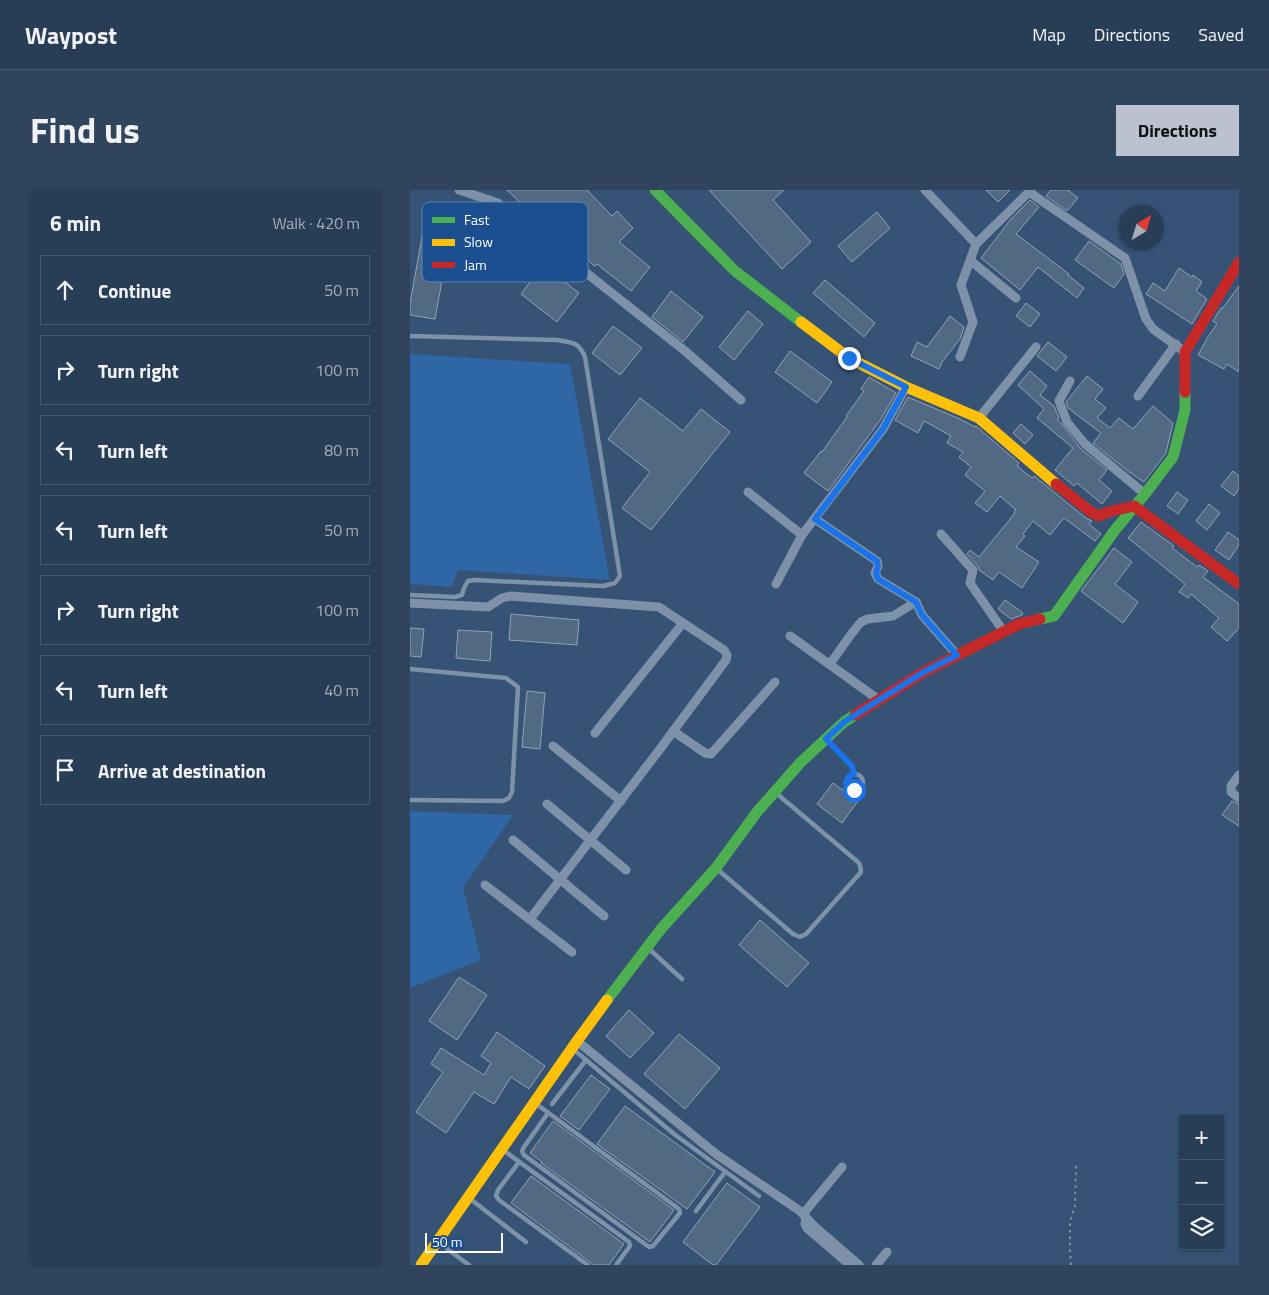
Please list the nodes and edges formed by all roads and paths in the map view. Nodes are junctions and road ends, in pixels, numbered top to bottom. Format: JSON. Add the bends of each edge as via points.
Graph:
{"nodes":[{"id":1,"x":459,"y":190,"type":"edge"},
{"id":2,"x":655,"y":190,"type":"edge"},
{"id":3,"x":925,"y":190,"type":"edge"},
{"id":4,"x":1030,"y":191,"type":"edge"},
{"id":5,"x":495,"y":202,"type":"edge"},
{"id":6,"x":976,"y":244,"type":"junction"},
{"id":7,"x":971,"y":261,"type":"junction"},
{"id":8,"x":1239,"y":262,"type":"edge"},
{"id":9,"x":588,"y":275,"type":"edge"},
{"id":10,"x":1016,"y":298,"type":"dead end"},
{"id":11,"x":410,"y":336,"type":"edge"},
{"id":12,"x":1176,"y":344,"type":"junction"},
{"id":13,"x":1036,"y":347,"type":"dead end"},
{"id":14,"x":1185,"y":352,"type":"junction"},
{"id":15,"x":960,"y":357,"type":"dead end"},
{"id":16,"x":1070,"y":381,"type":"dead end"},
{"id":17,"x":906,"y":387,"type":"junction"},
{"id":18,"x":1138,"y":396,"type":"dead end"},
{"id":19,"x":741,"y":400,"type":"dead end"},
{"id":20,"x":979,"y":418,"type":"junction"},
{"id":21,"x":748,"y":492,"type":"dead end"},
{"id":22,"x":1145,"y":494,"type":"junction"},
{"id":23,"x":1134,"y":506,"type":"junction"},
{"id":24,"x":815,"y":519,"type":"junction"},
{"id":25,"x":941,"y":534,"type":"dead end"},
{"id":26,"x":802,"y":535,"type":"junction"},
{"id":27,"x":776,"y":584,"type":"dead end"},
{"id":28,"x":1239,"y":584,"type":"edge"},
{"id":29,"x":410,"y":594,"type":"edge"},
{"id":30,"x":916,"y":602,"type":"junction"},
{"id":31,"x":410,"y":603,"type":"edge"},
{"id":32,"x":683,"y":623,"type":"junction"},
{"id":33,"x":1004,"y":632,"type":"junction"},
{"id":34,"x":790,"y":636,"type":"dead end"},
{"id":35,"x":957,"y":655,"type":"junction"},
{"id":36,"x":830,"y":664,"type":"junction"},
{"id":37,"x":410,"y":669,"type":"edge"},
{"id":38,"x":775,"y":682,"type":"dead end"},
{"id":39,"x":879,"y":700,"type":"junction"},
{"id":40,"x":674,"y":731,"type":"junction"},
{"id":41,"x":595,"y":732,"type":"dead end"},
{"id":42,"x":826,"y":739,"type":"junction"},
{"id":43,"x":553,"y":746,"type":"dead end"},
{"id":44,"x":854,"y":774,"type":"dead end"},
{"id":45,"x":1239,"y":775,"type":"edge"},
{"id":46,"x":775,"y":792,"type":"junction"},
{"id":47,"x":1239,"y":798,"type":"edge"},
{"id":48,"x":410,"y":800,"type":"edge"},
{"id":49,"x":621,"y":801,"type":"junction"},
{"id":50,"x":547,"y":804,"type":"dead end"},
{"id":51,"x":513,"y":840,"type":"dead end"},
{"id":52,"x":590,"y":841,"type":"junction"},
{"id":53,"x":716,"y":868,"type":"junction"},
{"id":54,"x":626,"y":870,"type":"dead end"},
{"id":55,"x":561,"y":880,"type":"junction"},
{"id":56,"x":485,"y":884,"type":"dead end"},
{"id":57,"x":604,"y":916,"type":"dead end"},
{"id":58,"x":530,"y":919,"type":"junction"},
{"id":59,"x":647,"y":947,"type":"junction"},
{"id":60,"x":572,"y":952,"type":"dead end"},
{"id":61,"x":682,"y":979,"type":"dead end"},
{"id":62,"x":574,"y":1044,"type":"junction"},
{"id":63,"x":586,"y":1060,"type":"junction"},
{"id":64,"x":534,"y":1102,"type":"junction"},
{"id":65,"x":552,"y":1104,"type":"dead end"},
{"id":66,"x":548,"y":1114,"type":"junction"},
{"id":67,"x":502,"y":1149,"type":"junction"},
{"id":68,"x":519,"y":1162,"type":"junction"},
{"id":69,"x":1076,"y":1162,"type":"dead end"},
{"id":70,"x":842,"y":1168,"type":"dead end"},
{"id":71,"x":725,"y":1172,"type":"junction"},
{"id":72,"x":759,"y":1196,"type":"dead end"},
{"id":73,"x":468,"y":1198,"type":"junction"},
{"id":74,"x":696,"y":1211,"type":"dead end"},
{"id":75,"x":805,"y":1216,"type":"junction"},
{"id":76,"x":437,"y":1242,"type":"junction"},
{"id":77,"x":526,"y":1242,"type":"dead end"},
{"id":78,"x":887,"y":1252,"type":"dead end"},
{"id":79,"x":421,"y":1265,"type":"edge"},
{"id":80,"x":469,"y":1265,"type":"edge"},
{"id":81,"x":588,"y":1265,"type":"edge"},
{"id":82,"x":616,"y":1265,"type":"edge"},
{"id":83,"x":850,"y":1265,"type":"edge"},
{"id":84,"x":859,"y":1265,"type":"edge"},
{"id":85,"x":876,"y":1265,"type":"edge"},
{"id":86,"x":1071,"y":1265,"type":"edge"}],
"edges":[{"from":1,"to":5,"type":"street"},
{"from":2,"to":17,"type":"street","via":[[735,271],[849,358]]},
{"from":3,"to":6,"type":"street"},
{"from":4,"to":6,"type":"street"},
{"from":4,"to":12,"type":"street","via":[[1125,258],[1146,319],[1153,329]]},
{"from":6,"to":7,"type":"street"},
{"from":7,"to":10,"type":"street"},
{"from":7,"to":15,"type":"street","via":[[961,285],[973,322]]},
{"from":8,"to":14,"type":"street"},
{"from":9,"to":19,"type":"street"},
{"from":11,"to":29,"type":"lane","via":[[556,340],[581,347],[620,576],[615,583],[603,586],[475,580],[468,581],[462,595],[455,598]]},
{"from":12,"to":14,"type":"street"},
{"from":12,"to":18,"type":"street"},
{"from":13,"to":20,"type":"street"},
{"from":14,"to":22,"type":"street","via":[[1185,410],[1173,457]]},
{"from":16,"to":22,"type":"street","via":[[1059,401],[1067,422],[1085,444]]},
{"from":17,"to":20,"type":"street"},
{"from":17,"to":24,"type":"street","via":[[883,429]]},
{"from":20,"to":23,"type":"street","via":[[1091,512],[1099,516]]},
{"from":21,"to":26,"type":"street"},
{"from":22,"to":23,"type":"street"},
{"from":23,"to":28,"type":"street"},
{"from":23,"to":33,"type":"street","via":[[1054,616],[1019,624]]},
{"from":24,"to":26,"type":"street"},
{"from":24,"to":30,"type":"street","via":[[877,561],[878,579]]},
{"from":25,"to":33,"type":"street","via":[[973,570],[970,583]]},
{"from":26,"to":27,"type":"street"},
{"from":30,"to":35,"type":"street","via":[[922,615]]},
{"from":30,"to":36,"type":"street","via":[[893,616],[861,622]]},
{"from":31,"to":32,"type":"street","via":[[488,607],[510,596],[658,607]]},
{"from":32,"to":40,"type":"street","via":[[727,655]]},
{"from":32,"to":41,"type":"street"},
{"from":33,"to":35,"type":"street"},
{"from":34,"to":36,"type":"street"},
{"from":35,"to":39,"type":"street"},
{"from":36,"to":39,"type":"street"},
{"from":37,"to":48,"type":"lane","via":[[506,678],[518,687],[512,792],[509,798],[503,801]]},
{"from":38,"to":40,"type":"street","via":[[711,754]]},
{"from":39,"to":42,"type":"street","via":[[844,722]]},
{"from":40,"to":49,"type":"street"},
{"from":42,"to":44,"type":"lane","via":[[852,766]]},
{"from":42,"to":46,"type":"street"},
{"from":43,"to":49,"type":"street"},
{"from":45,"to":47,"type":"street","via":[[1231,786],[1231,792]]},
{"from":46,"to":53,"type":"street"},
{"from":46,"to":53,"type":"lane","via":[[858,862],[861,872],[800,937]]},
{"from":49,"to":52,"type":"street"},
{"from":50,"to":52,"type":"street"},
{"from":51,"to":55,"type":"street"},
{"from":52,"to":54,"type":"street"},
{"from":52,"to":55,"type":"street"},
{"from":53,"to":59,"type":"street"},
{"from":55,"to":57,"type":"street"},
{"from":55,"to":58,"type":"street"},
{"from":56,"to":58,"type":"street"},
{"from":58,"to":60,"type":"street"},
{"from":59,"to":61,"type":"lane"},
{"from":59,"to":62,"type":"street"},
{"from":62,"to":63,"type":"lane"},
{"from":62,"to":64,"type":"street"},
{"from":62,"to":75,"type":"street","via":[[716,1154]]},
{"from":63,"to":65,"type":"lane"},
{"from":63,"to":71,"type":"lane"},
{"from":64,"to":66,"type":"lane"},
{"from":64,"to":67,"type":"street"},
{"from":66,"to":66,"type":"lane","via":[[679,1209],[680,1213],[653,1246],[649,1247],[524,1155],[522,1151]]},
{"from":67,"to":68,"type":"lane"},
{"from":67,"to":73,"type":"street"},
{"from":68,"to":81,"type":"lane","via":[[496,1196]]},
{"from":68,"to":82,"type":"lane","via":[[629,1242],[630,1246]]},
{"from":69,"to":86,"type":"path","via":[[1075,1206],[1070,1221]]},
{"from":70,"to":75,"type":"street"},
{"from":71,"to":72,"type":"lane"},
{"from":71,"to":74,"type":"lane"},
{"from":73,"to":76,"type":"street"},
{"from":73,"to":77,"type":"lane"},
{"from":75,"to":83,"type":"street","via":[[807,1228]]},
{"from":75,"to":84,"type":"street"},
{"from":76,"to":79,"type":"street"},
{"from":76,"to":80,"type":"lane"},
{"from":78,"to":85,"type":"street"}]}
